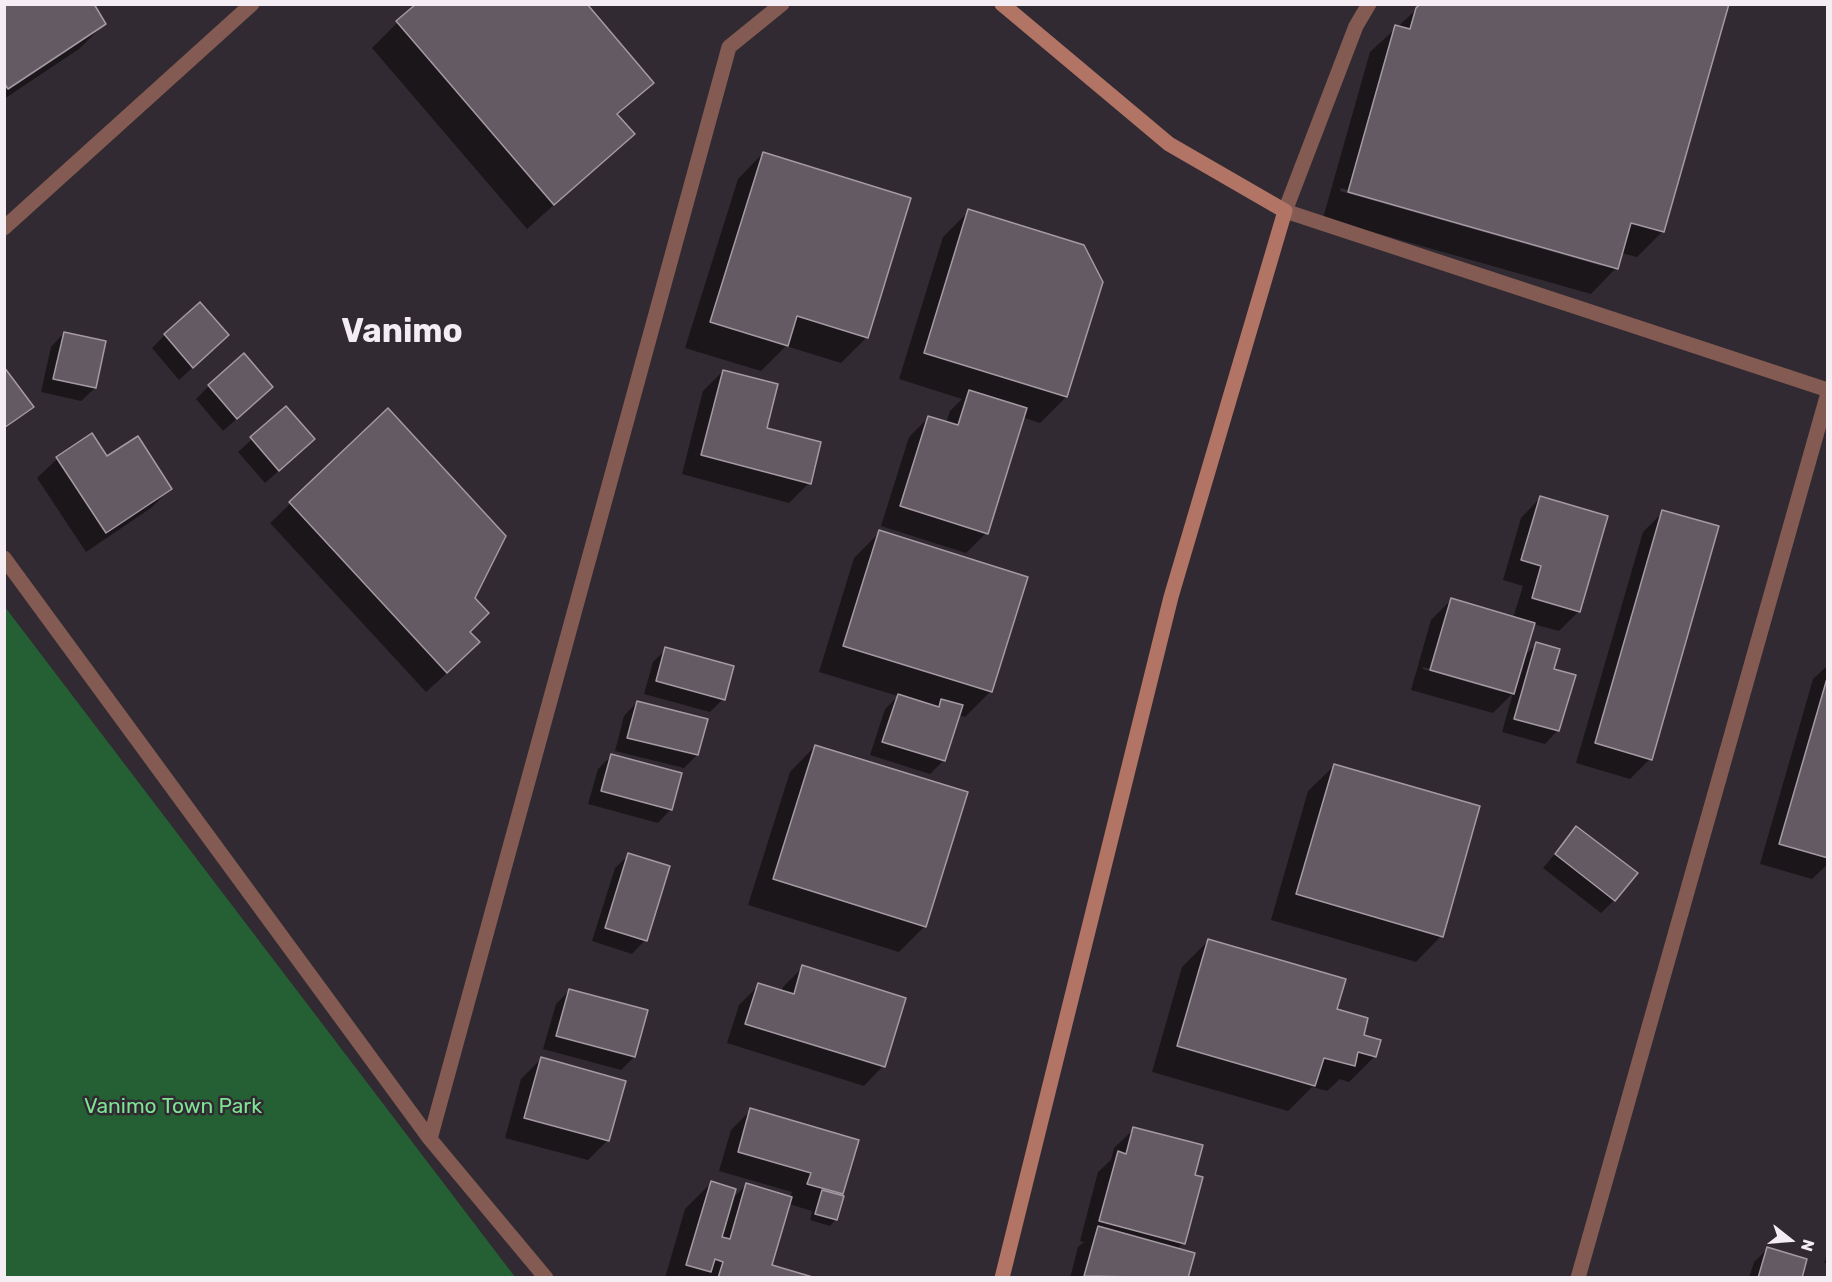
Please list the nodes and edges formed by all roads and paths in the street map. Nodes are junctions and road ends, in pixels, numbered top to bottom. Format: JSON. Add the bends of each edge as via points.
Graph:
{"nodes":[{"id":1,"x":252,"y":4,"type":"edge"},
{"id":2,"x":782,"y":4,"type":"edge"},
{"id":3,"x":1002,"y":4,"type":"edge"},
{"id":4,"x":1369,"y":4,"type":"edge"},
{"id":5,"x":1285,"y":211,"type":"junction"},
{"id":6,"x":4,"y":228,"type":"edge"},
{"id":7,"x":1827,"y":391,"type":"edge"},
{"id":8,"x":4,"y":558,"type":"edge"},
{"id":9,"x":430,"y":1139,"type":"junction"},
{"id":10,"x":546,"y":1278,"type":"edge"},
{"id":11,"x":1002,"y":1278,"type":"edge"},
{"id":12,"x":1578,"y":1278,"type":"edge"}],
"edges":[{"from":1,"to":6,"type":"street"},
{"from":2,"to":9,"type":"street","via":[[729,47]]},
{"from":3,"to":5,"type":"street","via":[[1168,144]]},
{"from":4,"to":5,"type":"street","via":[[1356,26]]},
{"from":5,"to":7,"type":"street"},
{"from":5,"to":11,"type":"street","via":[[1172,597]]},
{"from":7,"to":12,"type":"street"},
{"from":8,"to":9,"type":"street"},
{"from":9,"to":10,"type":"street"}]}
